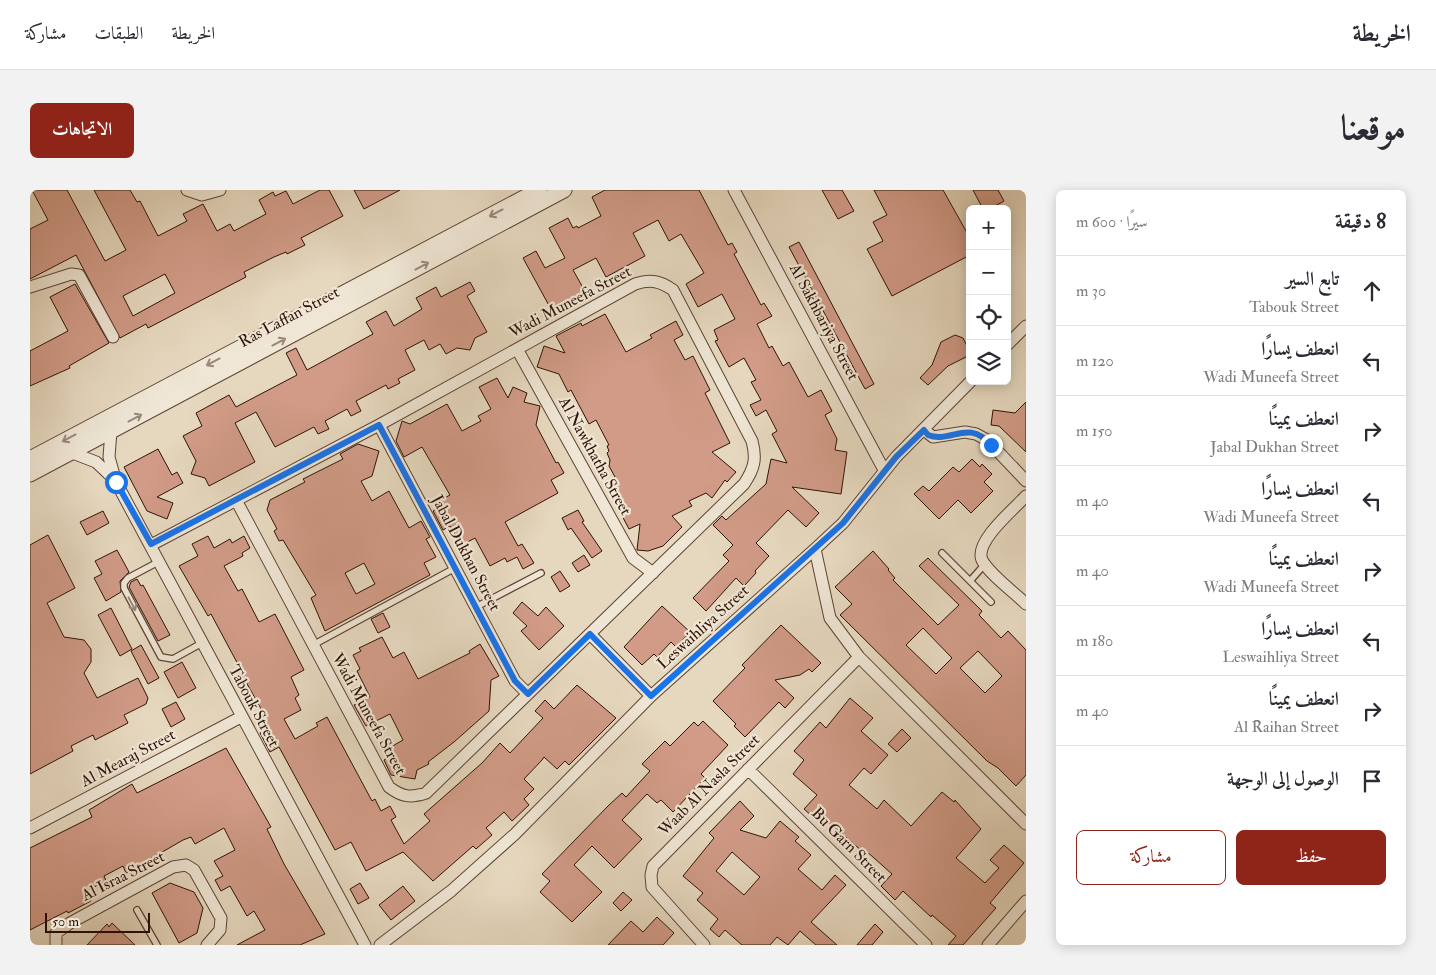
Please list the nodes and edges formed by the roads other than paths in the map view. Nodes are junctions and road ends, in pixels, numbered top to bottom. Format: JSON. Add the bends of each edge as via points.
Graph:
{"nodes":[{"id":1,"x":187,"y":190,"type":"edge"},
{"id":2,"x":220,"y":190,"type":"edge"},
{"id":3,"x":539,"y":190,"type":"edge"},
{"id":4,"x":564,"y":190,"type":"edge"},
{"id":5,"x":734,"y":190,"type":"edge"},
{"id":6,"x":30,"y":287,"type":"edge"},
{"id":7,"x":1026,"y":326,"type":"edge"},
{"id":8,"x":114,"y":337,"type":"dead end"},
{"id":9,"x":1011,"y":341,"type":"edge"},
{"id":10,"x":517,"y":349,"type":"junction"},
{"id":11,"x":967,"y":385,"type":"edge"},
{"id":12,"x":379,"y":425,"type":"junction"},
{"id":13,"x":924,"y":430,"type":"junction"},
{"id":14,"x":112,"y":431,"type":"junction"},
{"id":15,"x":70,"y":452,"type":"junction"},
{"id":16,"x":30,"y":459,"type":"edge"},
{"id":17,"x":884,"y":470,"type":"junction"},
{"id":18,"x":30,"y":474,"type":"edge"},
{"id":19,"x":1026,"y":481,"type":"edge"},
{"id":20,"x":116,"y":482,"type":"junction"},
{"id":21,"x":1026,"y":496,"type":"edge"},
{"id":22,"x":236,"y":500,"type":"junction"},
{"id":23,"x":151,"y":544,"type":"junction"},
{"id":24,"x":815,"y":549,"type":"junction"},
{"id":25,"x":942,"y":553,"type":"dead end"},
{"id":26,"x":160,"y":561,"type":"junction"},
{"id":27,"x":985,"y":564,"type":"junction"},
{"id":28,"x":455,"y":568,"type":"junction"},
{"id":29,"x":541,"y":573,"type":"dead end"},
{"id":30,"x":653,"y":573,"type":"junction"},
{"id":31,"x":970,"y":581,"type":"junction"},
{"id":32,"x":991,"y":602,"type":"dead end"},
{"id":33,"x":1026,"y":604,"type":"edge"},
{"id":34,"x":476,"y":607,"type":"junction"},
{"id":35,"x":590,"y":634,"type":"junction"},
{"id":36,"x":203,"y":643,"type":"junction"},
{"id":37,"x":313,"y":645,"type":"junction"},
{"id":38,"x":859,"y":657,"type":"junction"},
{"id":39,"x":528,"y":694,"type":"junction"},
{"id":40,"x":651,"y":696,"type":"junction"},
{"id":41,"x":241,"y":717,"type":"junction"},
{"id":42,"x":748,"y":769,"type":"junction"},
{"id":43,"x":1026,"y":824,"type":"edge"},
{"id":44,"x":30,"y":828,"type":"edge"},
{"id":45,"x":1026,"y":901,"type":"edge"},
{"id":46,"x":136,"y":910,"type":"dead end"},
{"id":47,"x":56,"y":945,"type":"edge"},
{"id":48,"x":157,"y":945,"type":"edge"},
{"id":49,"x":206,"y":945,"type":"edge"},
{"id":50,"x":365,"y":945,"type":"edge"},
{"id":51,"x":380,"y":945,"type":"edge"},
{"id":52,"x":704,"y":945,"type":"edge"},
{"id":53,"x":926,"y":945,"type":"edge"},
{"id":54,"x":988,"y":945,"type":"edge"}],
"edges":[{"from":1,"to":2,"type":"street","via":[[202,196]]},
{"from":3,"to":16,"type":"street","name":"Ras Laffan Street","one_way":true},
{"from":14,"to":4,"type":"street","name":"Ras Laffan Street","one_way":true},
{"from":5,"to":17,"type":"street","name":"Al Sakhbariya Street"},
{"from":6,"to":8,"type":"street","via":[[66,275],[79,275]]},
{"from":7,"to":9,"type":"street"},
{"from":10,"to":12,"type":"street","name":"Wadi Muneefa Street"},
{"from":10,"to":30,"type":"street","name":"Al Nawkhatha Street","via":[[633,558]]},
{"from":10,"to":30,"type":"street","name":"Wadi Muneefa Street","via":[[635,284],[647,280],[661,282],[673,290],[752,441],[756,455],[754,469],[744,484]]},
{"from":11,"to":13,"type":"street","name":"Leswaihliya Street"},
{"from":12,"to":22,"type":"street","name":"Wadi Muneefa Street"},
{"from":12,"to":28,"type":"street","name":"Jabal Dukhan Street"},
{"from":13,"to":17,"type":"street","name":"Leswaihliya Street"},
{"from":13,"to":19,"type":"street","via":[[933,437],[965,432],[982,436]]},
{"from":14,"to":15,"type":"street","name":"Ras Laffan Street"},
{"from":14,"to":20,"type":"street","name":"Tabouk Street","via":[[110,457]]},
{"from":15,"to":18,"type":"street","name":"Ras Laffan Street"},
{"from":15,"to":20,"type":"street","name":"Tabouk Street","via":[[96,462]]},
{"from":17,"to":24,"type":"street","name":"Leswaihliya Street","via":[[843,523]]},
{"from":20,"to":23,"type":"street","name":"Tabouk Street"},
{"from":21,"to":27,"type":"street","via":[[986,539],[981,549]]},
{"from":22,"to":23,"type":"street","name":"Wadi Muneefa Street"},
{"from":22,"to":37,"type":"street","name":"Wadi Muneefa Street"},
{"from":23,"to":26,"type":"street","name":"Tabouk Street"},
{"from":24,"to":38,"type":"street","via":[[830,618]]},
{"from":24,"to":40,"type":"street","name":"Leswaihliya Street"},
{"from":25,"to":31,"type":"lane"},
{"from":26,"to":36,"type":"street","name":"Tabouk Street"},
{"from":26,"to":36,"type":"lane","one_way":true,"via":[[125,580],[128,597],[161,658],[173,659]]},
{"from":27,"to":31,"type":"lane"},
{"from":27,"to":33,"type":"street"},
{"from":28,"to":34,"type":"street","name":"Jabal Dukhan Street"},
{"from":28,"to":37,"type":"lane"},
{"from":29,"to":34,"type":"lane"},
{"from":30,"to":35,"type":"street","name":"Wadi Muneefa Street"},
{"from":31,"to":32,"type":"lane"},
{"from":34,"to":39,"type":"street","name":"Jabal Dukhan Street","via":[[515,681]]},
{"from":35,"to":39,"type":"street","name":"Wadi Muneefa Street"},
{"from":35,"to":40,"type":"street"},
{"from":36,"to":41,"type":"street","name":"Tabouk Street"},
{"from":37,"to":39,"type":"street","name":"Wadi Muneefa Street","via":[[389,787],[400,795],[414,797],[426,793]]},
{"from":38,"to":42,"type":"street","name":"Waab Al Nasla Street"},
{"from":38,"to":43,"type":"street"},
{"from":40,"to":51,"type":"street","name":"Leswaihliya Street","via":[[515,834],[455,887]]},
{"from":41,"to":44,"type":"street","name":"Al Mearaj Street"},
{"from":41,"to":50,"type":"street","name":"Tabouk Street"},
{"from":42,"to":52,"type":"street","name":"Waab Al Nasla Street","via":[[653,866],[652,888]]},
{"from":42,"to":53,"type":"street","name":"Bu Garn Street"},
{"from":45,"to":54,"type":"street"},
{"from":46,"to":48,"type":"lane"},
{"from":47,"to":49,"type":"street","name":"Al Israa Street","via":[[56,933],[70,922],[173,867],[186,865],[194,870],[221,918],[220,930]]}]}
